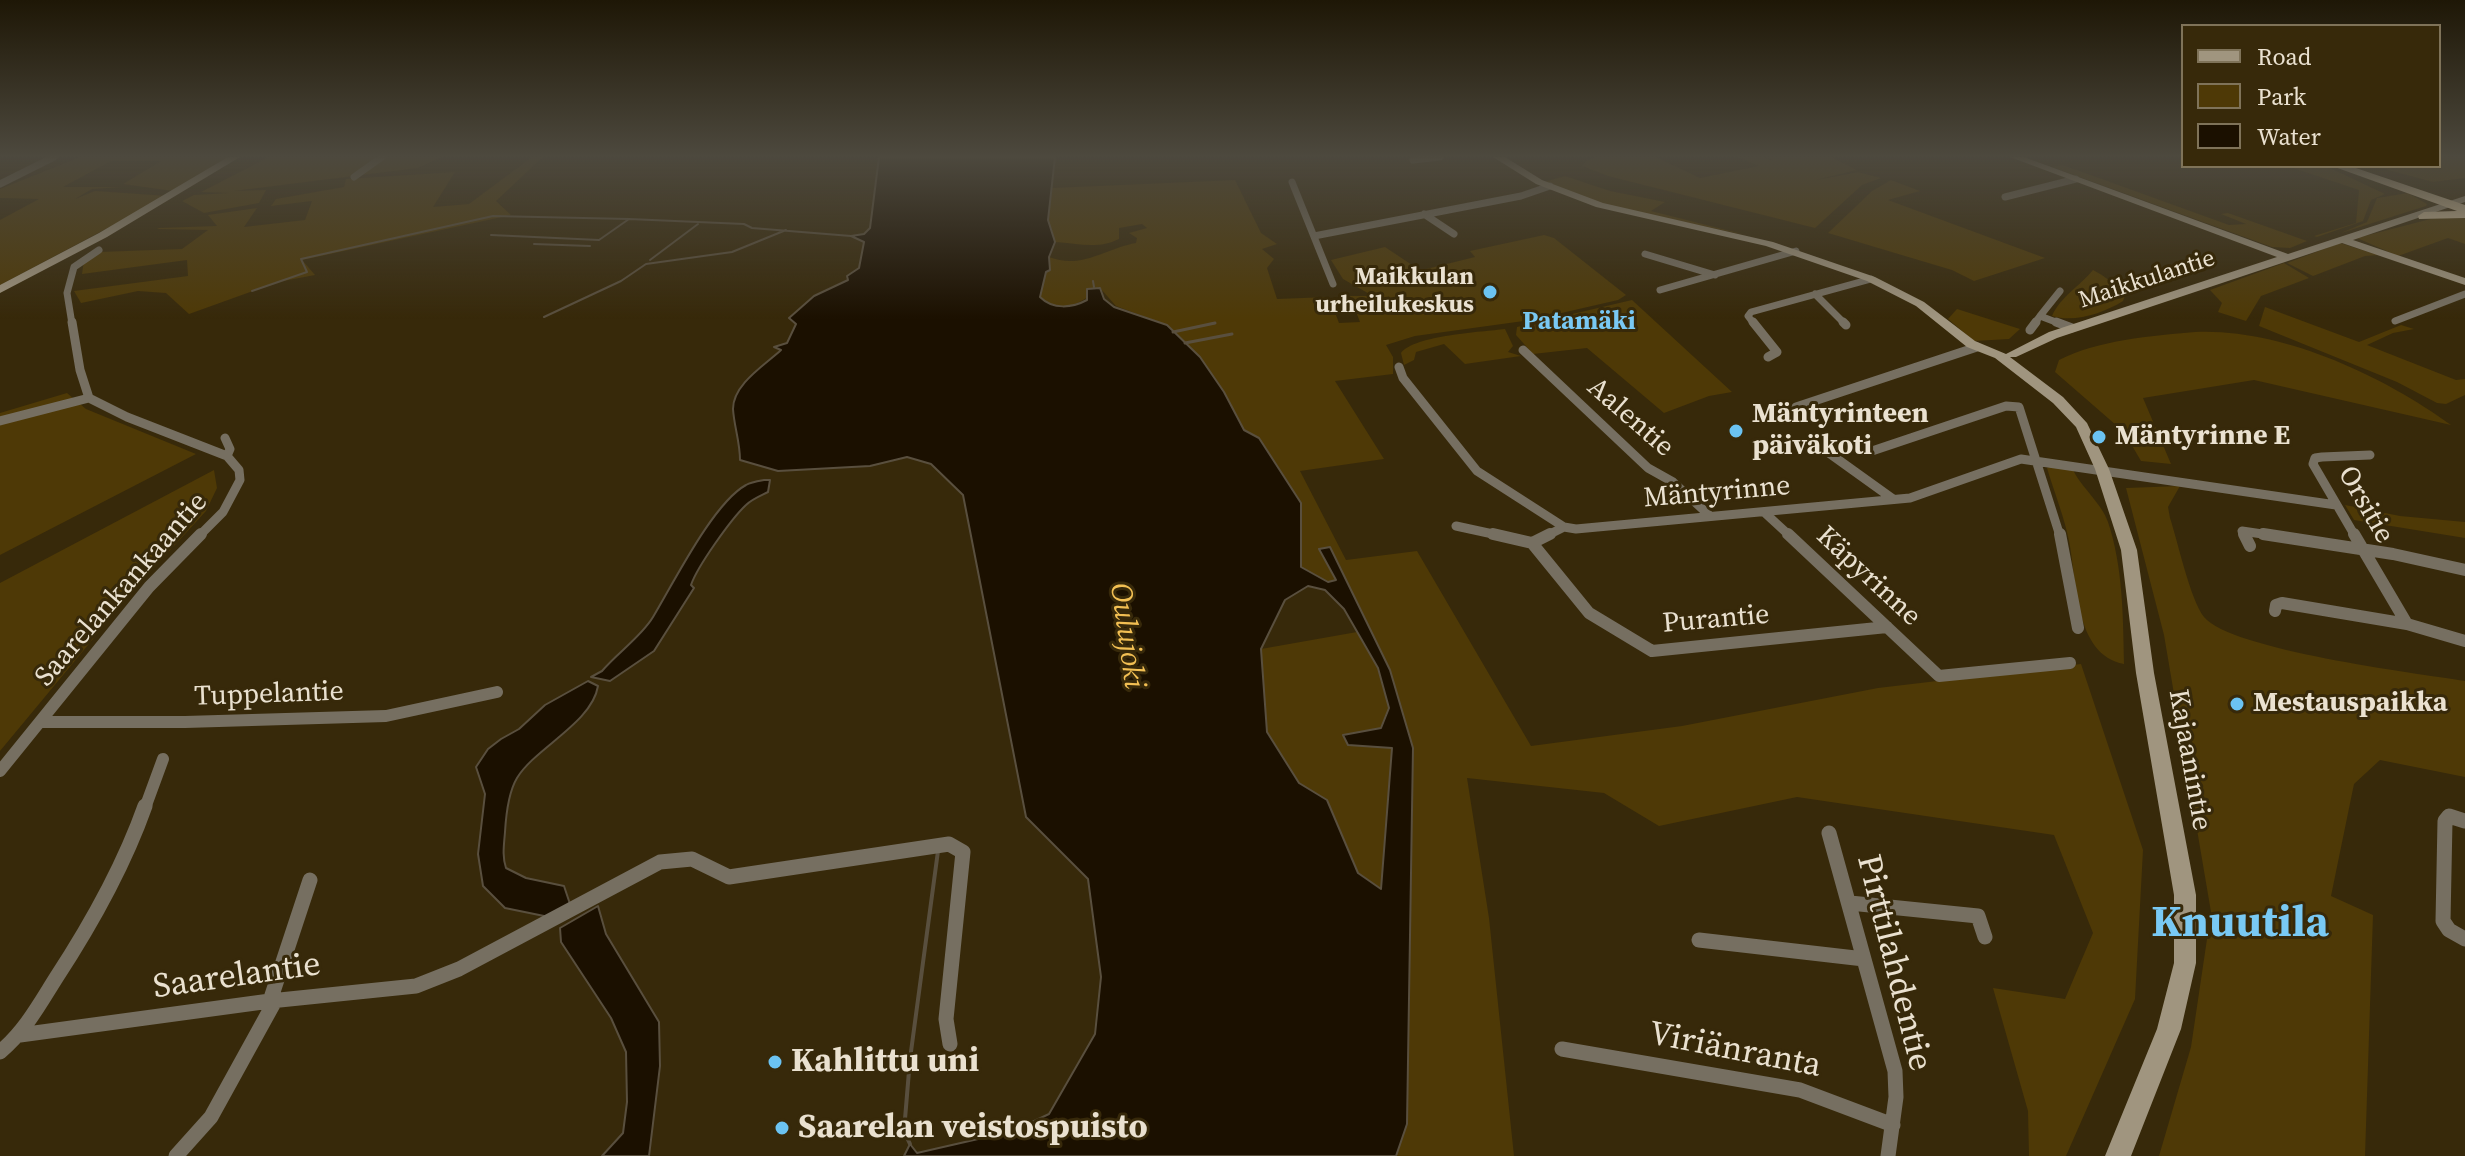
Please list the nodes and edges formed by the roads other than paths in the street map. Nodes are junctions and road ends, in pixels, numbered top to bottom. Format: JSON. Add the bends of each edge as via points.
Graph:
{"nodes":[{"id":1,"x":144,"y":211,"type":"edge"},
{"id":2,"x":1304,"y":211,"type":"edge"},
{"id":3,"x":1440,"y":211,"type":"edge"},
{"id":4,"x":1624,"y":211,"type":"edge"},
{"id":5,"x":2162,"y":211,"type":"edge"},
{"id":6,"x":2435,"y":211,"type":"edge"},
{"id":7,"x":2427,"y":213,"type":"joint"},
{"id":8,"x":1424,"y":214,"type":"junction"},
{"id":9,"x":1454,"y":234,"type":"dead end"},
{"id":10,"x":1314,"y":236,"type":"junction"},
{"id":11,"x":2341,"y":239,"type":"junction"},
{"id":12,"x":99,"y":250,"type":"dead end"},
{"id":13,"x":1796,"y":251,"type":"junction"},
{"id":14,"x":1645,"y":254,"type":"dead end"},
{"id":15,"x":2286,"y":257,"type":"junction"},
{"id":16,"x":1716,"y":275,"type":"junction"},
{"id":17,"x":1871,"y":279,"type":"junction"},
{"id":18,"x":2465,"y":282,"type":"edge"},
{"id":19,"x":1333,"y":284,"type":"dead end"},
{"id":20,"x":0,"y":290,"type":"edge"},
{"id":21,"x":1660,"y":290,"type":"dead end"},
{"id":22,"x":2060,"y":291,"type":"dead end"},
{"id":23,"x":1815,"y":294,"type":"junction"},
{"id":24,"x":2465,"y":294,"type":"edge"},
{"id":25,"x":2040,"y":316,"type":"junction"},
{"id":26,"x":2395,"y":321,"type":"dead end"},
{"id":27,"x":1846,"y":325,"type":"dead end"},
{"id":28,"x":2072,"y":328,"type":"junction"},
{"id":29,"x":2036,"y":335,"type":"junction"},
{"id":30,"x":1981,"y":348,"type":"junction"},
{"id":31,"x":1523,"y":350,"type":"dead end"},
{"id":32,"x":1768,"y":357,"type":"dead end"},
{"id":33,"x":2008,"y":358,"type":"junction"},
{"id":34,"x":2029,"y":362,"type":"junction"},
{"id":35,"x":1399,"y":367,"type":"dead end"},
{"id":36,"x":2043,"y":389,"type":"junction"},
{"id":37,"x":89,"y":398,"type":"junction"},
{"id":38,"x":1796,"y":407,"type":"dead end"},
{"id":39,"x":0,"y":421,"type":"edge"},
{"id":40,"x":225,"y":438,"type":"dead end"},
{"id":41,"x":1815,"y":443,"type":"dead end"},
{"id":42,"x":1869,"y":452,"type":"dead end"},
{"id":43,"x":2370,"y":455,"type":"dead end"},
{"id":44,"x":227,"y":456,"type":"junction"},
{"id":45,"x":2036,"y":459,"type":"junction"},
{"id":46,"x":2102,"y":469,"type":"junction"},
{"id":47,"x":1893,"y":499,"type":"junction"},
{"id":48,"x":2336,"y":505,"type":"junction"},
{"id":49,"x":1765,"y":513,"type":"junction"},
{"id":50,"x":1710,"y":516,"type":"junction"},
{"id":51,"x":1456,"y":526,"type":"dead end"},
{"id":52,"x":1564,"y":527,"type":"junction"},
{"id":53,"x":1532,"y":543,"type":"junction"},
{"id":54,"x":2250,"y":546,"type":"dead end"},
{"id":55,"x":2362,"y":549,"type":"junction"},
{"id":56,"x":2465,"y":570,"type":"edge"},
{"id":57,"x":2275,"y":611,"type":"dead end"},
{"id":58,"x":2407,"y":624,"type":"junction"},
{"id":59,"x":1887,"y":627,"type":"junction"},
{"id":60,"x":2078,"y":628,"type":"dead end"},
{"id":61,"x":2465,"y":641,"type":"edge"},
{"id":62,"x":2070,"y":663,"type":"dead end"},
{"id":63,"x":497,"y":692,"type":"dead end"},
{"id":64,"x":40,"y":722,"type":"junction"},
{"id":65,"x":163,"y":759,"type":"dead end"},
{"id":66,"x":0,"y":771,"type":"edge"},
{"id":67,"x":2465,"y":821,"type":"edge"},
{"id":68,"x":1829,"y":833,"type":"dead end"},
{"id":69,"x":310,"y":880,"type":"dead end"},
{"id":70,"x":1850,"y":903,"type":"junction"},
{"id":71,"x":1985,"y":937,"type":"dead end"},
{"id":72,"x":2465,"y":939,"type":"edge"},
{"id":73,"x":1699,"y":940,"type":"dead end"},
{"id":74,"x":1864,"y":959,"type":"junction"},
{"id":75,"x":272,"y":1001,"type":"junction"},
{"id":76,"x":20,"y":1035,"type":"junction"},
{"id":77,"x":950,"y":1044,"type":"dead end"},
{"id":78,"x":1562,"y":1049,"type":"dead end"},
{"id":79,"x":0,"y":1052,"type":"edge"},
{"id":80,"x":1893,"y":1125,"type":"junction"},
{"id":81,"x":176,"y":1156,"type":"edge"},
{"id":82,"x":1888,"y":1156,"type":"edge"},
{"id":83,"x":2118,"y":1156,"type":"edge"}],
"edges":[{"from":1,"to":20,"type":"main road"},
{"from":2,"to":10,"type":"street"},
{"from":3,"to":8,"type":"street"},
{"from":4,"to":13,"type":"main road","name":"Kajaanintie"},
{"from":5,"to":15,"type":"main road"},
{"from":6,"to":7,"type":"highway"},
{"from":7,"to":11,"type":"main road","name":"Maikkulantie"},
{"from":8,"to":9,"type":"street"},
{"from":8,"to":10,"type":"street"},
{"from":10,"to":19,"type":"street"},
{"from":11,"to":15,"type":"main road","name":"Maikkulantie"},
{"from":11,"to":18,"type":"main road"},
{"from":12,"to":37,"type":"street","via":[[74,267],[67,293]]},
{"from":13,"to":16,"type":"street"},
{"from":13,"to":17,"type":"main road","name":"Kajaanintie"},
{"from":14,"to":16,"type":"street"},
{"from":15,"to":28,"type":"main road","name":"Maikkulantie"},
{"from":16,"to":21,"type":"street"},
{"from":17,"to":23,"type":"street"},
{"from":17,"to":30,"type":"main road","name":"Kajaanintie","via":[[1920,304]]},
{"from":22,"to":25,"type":"street"},
{"from":23,"to":27,"type":"street"},
{"from":23,"to":32,"type":"street","via":[[1748,316],[1777,352]]},
{"from":24,"to":26,"type":"street"},
{"from":25,"to":28,"type":"street"},
{"from":25,"to":29,"type":"street"},
{"from":28,"to":29,"type":"main road","name":"Maikkulantie"},
{"from":29,"to":33,"type":"main road","name":"Maikkulantie"},
{"from":29,"to":34,"type":"main road"},
{"from":30,"to":33,"type":"main road","name":"Kajaanintie"},
{"from":30,"to":38,"type":"street"},
{"from":31,"to":50,"type":"street","name":"Aalentie","via":[[1648,468],[1673,482]]},
{"from":33,"to":34,"type":"main road"},
{"from":33,"to":36,"type":"main road","name":"Kajaanintie"},
{"from":34,"to":36,"type":"main road","name":"Kajaanintie","via":[[2033,379]]},
{"from":35,"to":52,"type":"street","via":[[1477,471]]},
{"from":36,"to":46,"type":"main road","name":"Kajaanintie","via":[[2082,426]]},
{"from":37,"to":39,"type":"street"},
{"from":37,"to":44,"type":"street","name":"Saarelankankaantie"},
{"from":40,"to":44,"type":"street"},
{"from":41,"to":47,"type":"street"},
{"from":42,"to":45,"type":"street","via":[[2006,406],[2019,407]]},
{"from":43,"to":48,"type":"street","name":"Orsitie","via":[[2315,458],[2314,466]]},
{"from":44,"to":64,"type":"street","name":"Saarelankankaantie","via":[[240,480],[223,512],[149,587]]},
{"from":45,"to":46,"type":"street","name":"Mäntyrinne"},
{"from":45,"to":47,"type":"street","name":"Mäntyrinne","via":[[2001,464],[1910,498]]},
{"from":45,"to":60,"type":"street","via":[[2058,525]]},
{"from":46,"to":48,"type":"street","name":"Mäntyrinne"},
{"from":46,"to":83,"type":"main road","name":"Kajaanintie","via":[[2129,550],[2185,895],[2185,963],[2169,1029]]},
{"from":47,"to":49,"type":"street","name":"Mäntyrinne"},
{"from":48,"to":55,"type":"street","name":"Orsitie"},
{"from":49,"to":50,"type":"street","name":"Mäntyrinne"},
{"from":49,"to":59,"type":"street","name":"Käpyrinne"},
{"from":50,"to":52,"type":"street","name":"Mäntyrinne"},
{"from":51,"to":53,"type":"street"},
{"from":52,"to":53,"type":"street"},
{"from":53,"to":59,"type":"street","name":"Purantie","via":[[1589,613],[1652,651]]},
{"from":54,"to":55,"type":"street","via":[[2242,531]]},
{"from":55,"to":56,"type":"street"},
{"from":55,"to":58,"type":"street","name":"Orsitie"},
{"from":57,"to":58,"type":"street","via":[[2282,603]]},
{"from":58,"to":61,"type":"street"},
{"from":59,"to":62,"type":"street","name":"Käpyrinne","via":[[1939,676]]},
{"from":63,"to":64,"type":"street","name":"Tuppelantie","via":[[386,716]]},
{"from":64,"to":66,"type":"street","name":"Saarelankankaantie"},
{"from":65,"to":76,"type":"street","via":[[133,840],[96,916]]},
{"from":67,"to":72,"type":"street","via":[[2449,816],[2445,821],[2443,921]]},
{"from":68,"to":70,"type":"street","name":"Pirttilahdentie"},
{"from":69,"to":75,"type":"street"},
{"from":70,"to":71,"type":"street","via":[[1978,916]]},
{"from":70,"to":74,"type":"street","name":"Pirttilahdentie"},
{"from":73,"to":74,"type":"street"},
{"from":74,"to":80,"type":"street","name":"Pirttilahdentie","via":[[1895,1071]]},
{"from":75,"to":76,"type":"street","name":"Saarelantie"},
{"from":75,"to":77,"type":"street","name":"Saarelantie","via":[[416,986],[680,856],[729,877],[949,844],[963,852],[946,1019]]},
{"from":75,"to":81,"type":"street","via":[[211,1117]]},
{"from":76,"to":79,"type":"street"},
{"from":78,"to":80,"type":"street","name":"Viriänranta","via":[[1800,1090]]},
{"from":80,"to":82,"type":"street","name":"Pirttilahdentie"}]}
